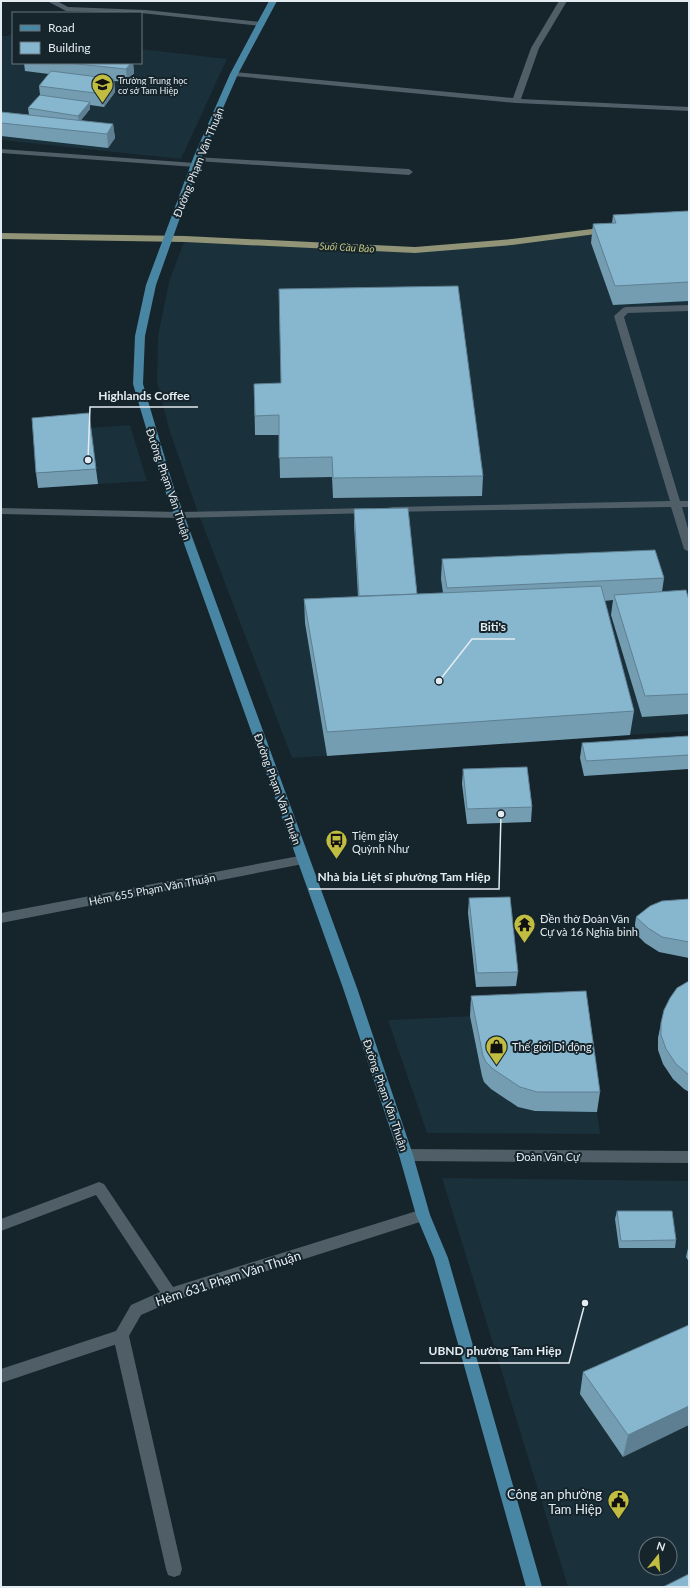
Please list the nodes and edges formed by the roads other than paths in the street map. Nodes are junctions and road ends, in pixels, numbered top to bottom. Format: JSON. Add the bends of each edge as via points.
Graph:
{"nodes":[{"id":1,"x":51,"y":1,"type":"edge"},
{"id":2,"x":273,"y":1,"type":"edge"},
{"id":3,"x":564,"y":1,"type":"edge"},
{"id":4,"x":261,"y":24,"type":"junction"},
{"id":5,"x":234,"y":74,"type":"junction"},
{"id":6,"x":516,"y":101,"type":"junction"},
{"id":7,"x":689,"y":109,"type":"edge"},
{"id":8,"x":1,"y":151,"type":"edge"},
{"id":9,"x":196,"y":162,"type":"junction"},
{"id":10,"x":408,"y":172,"type":"dead end"},
{"id":11,"x":689,"y":308,"type":"edge"},
{"id":12,"x":676,"y":504,"type":"junction"},
{"id":13,"x":689,"y":504,"type":"edge"},
{"id":14,"x":1,"y":511,"type":"edge"},
{"id":15,"x":179,"y":515,"type":"junction"},
{"id":16,"x":689,"y":549,"type":"edge"},
{"id":17,"x":304,"y":860,"type":"junction"},
{"id":18,"x":1,"y":918,"type":"edge"},
{"id":19,"x":406,"y":1155,"type":"junction"},
{"id":20,"x":689,"y":1157,"type":"edge"},
{"id":21,"x":423,"y":1215,"type":"junction"},
{"id":22,"x":1,"y":1224,"type":"edge"},
{"id":23,"x":170,"y":1295,"type":"junction"},
{"id":24,"x":121,"y":1336,"type":"junction"},
{"id":25,"x":1,"y":1376,"type":"edge"},
{"id":26,"x":174,"y":1569,"type":"dead end"},
{"id":27,"x":534,"y":1587,"type":"edge"}],
"edges":[{"from":1,"to":4,"type":"street","via":[[66,9],[146,12]]},
{"from":2,"to":4,"type":"main road","name":"Đường Phạm Văn Thuận"},
{"from":3,"to":6,"type":"street","via":[[535,48]]},
{"from":4,"to":5,"type":"main road","name":"Đường Phạm Văn Thuận"},
{"from":5,"to":6,"type":"street"},
{"from":5,"to":9,"type":"main road","name":"Đường Phạm Văn Thuận"},
{"from":6,"to":7,"type":"street"},
{"from":8,"to":9,"type":"street"},
{"from":9,"to":10,"type":"street"},
{"from":9,"to":15,"type":"main road","name":"Đường Phạm Văn Thuận","via":[[151,285],[140,336],[138,384]]},
{"from":11,"to":12,"type":"street","via":[[626,310],[619,316]]},
{"from":12,"to":13,"type":"street"},
{"from":12,"to":15,"type":"street"},
{"from":12,"to":16,"type":"street"},
{"from":14,"to":15,"type":"street"},
{"from":15,"to":17,"type":"main road","name":"Đường Phạm Văn Thuận"},
{"from":17,"to":18,"type":"street","name":"Hẻm 655 Phạm Văn Thuận"},
{"from":17,"to":19,"type":"main road","name":"Đường Phạm Văn Thuận"},
{"from":19,"to":20,"type":"street","name":"Đoàn Văn Cự"},
{"from":19,"to":21,"type":"main road","name":"Đường Phạm Văn Thuận"},
{"from":21,"to":23,"type":"street","name":"Hẻm 631 Phạm Văn Thuận"},
{"from":21,"to":27,"type":"main road","name":"Đường Phạm Văn Thuận","via":[[441,1258]]},
{"from":22,"to":23,"type":"street","via":[[99,1188]]},
{"from":23,"to":24,"type":"street","name":"Hẻm 631 Phạm Văn Thuận","via":[[136,1310]]},
{"from":24,"to":25,"type":"street"},
{"from":24,"to":26,"type":"street"}]}
